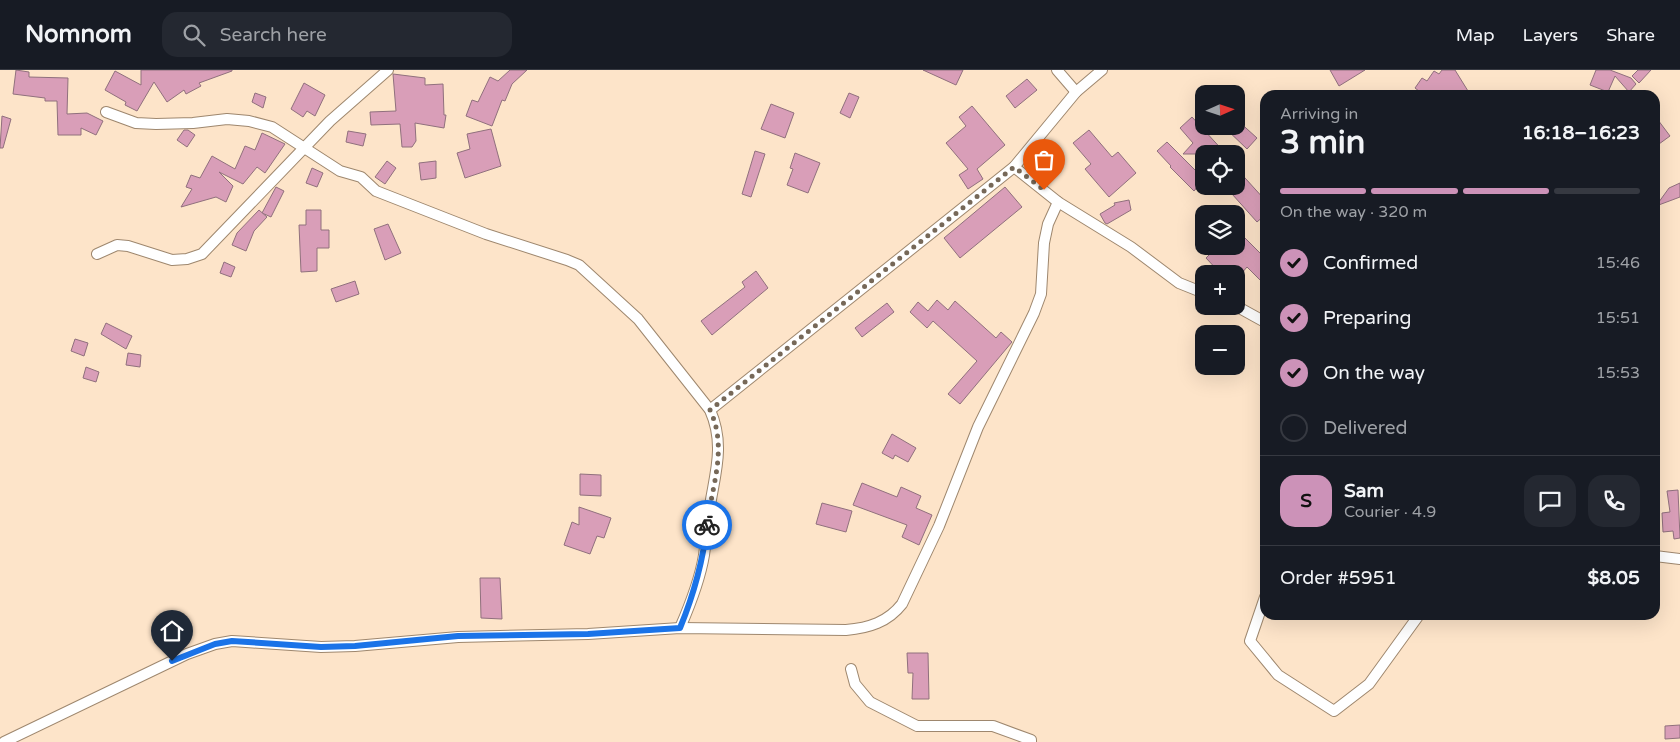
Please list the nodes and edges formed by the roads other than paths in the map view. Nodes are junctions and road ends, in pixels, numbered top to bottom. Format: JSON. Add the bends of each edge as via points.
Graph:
{"nodes":[{"id":1,"x":1057,"y":70,"type":"edge"},
{"id":2,"x":1102,"y":70,"type":"edge"},
{"id":3,"x":385,"y":71,"type":"edge"},
{"id":4,"x":1076,"y":92,"type":"junction"},
{"id":5,"x":106,"y":112,"type":"dead end"},
{"id":6,"x":305,"y":147,"type":"junction"},
{"id":7,"x":1014,"y":167,"type":"junction"},
{"id":8,"x":1058,"y":202,"type":"junction"},
{"id":9,"x":97,"y":254,"type":"dead end"},
{"id":10,"x":1195,"y":290,"type":"edge"},
{"id":11,"x":1245,"y":311,"type":"edge"},
{"id":12,"x":1260,"y":319,"type":"edge"},
{"id":13,"x":710,"y":410,"type":"junction"},
{"id":14,"x":1660,"y":557,"type":"edge"},
{"id":15,"x":1680,"y":559,"type":"edge"},
{"id":16,"x":1260,"y":612,"type":"edge"},
{"id":17,"x":1415,"y":620,"type":"edge"},
{"id":18,"x":680,"y":628,"type":"junction"},
{"id":19,"x":851,"y":669,"type":"dead end"},
{"id":20,"x":4,"y":742,"type":"edge"},
{"id":21,"x":1031,"y":742,"type":"edge"}],
"edges":[{"from":1,"to":4,"type":"street"},
{"from":2,"to":4,"type":"street"},
{"from":3,"to":6,"type":"street"},
{"from":4,"to":7,"type":"street"},
{"from":5,"to":6,"type":"street","via":[[136,122],[156,124],[227,119],[249,121],[272,127]]},
{"from":6,"to":9,"type":"street","via":[[202,254],[172,260],[116,245]]},
{"from":6,"to":13,"type":"street","via":[[340,171],[361,177],[376,191],[486,234],[579,265],[638,319]]},
{"from":7,"to":8,"type":"street"},
{"from":7,"to":13,"type":"street"},
{"from":8,"to":10,"type":"street","via":[[1124,243],[1179,284]]},
{"from":8,"to":18,"type":"street","via":[[1048,224],[1041,294],[1034,313],[978,427],[939,526],[902,604],[894,614],[862,628],[846,630]]},
{"from":11,"to":12,"type":"street"},
{"from":13,"to":18,"type":"street","via":[[717,424],[717,466],[704,556],[694,594]]},
{"from":14,"to":15,"type":"street"},
{"from":16,"to":17,"type":"street","via":[[1250,641],[1278,675],[1334,711],[1369,684]]},
{"from":18,"to":20,"type":"street","via":[[588,634],[458,636],[321,647],[232,641],[215,644],[156,668]]},
{"from":19,"to":21,"type":"street","via":[[855,684],[870,702],[917,726],[993,726]]}]}
